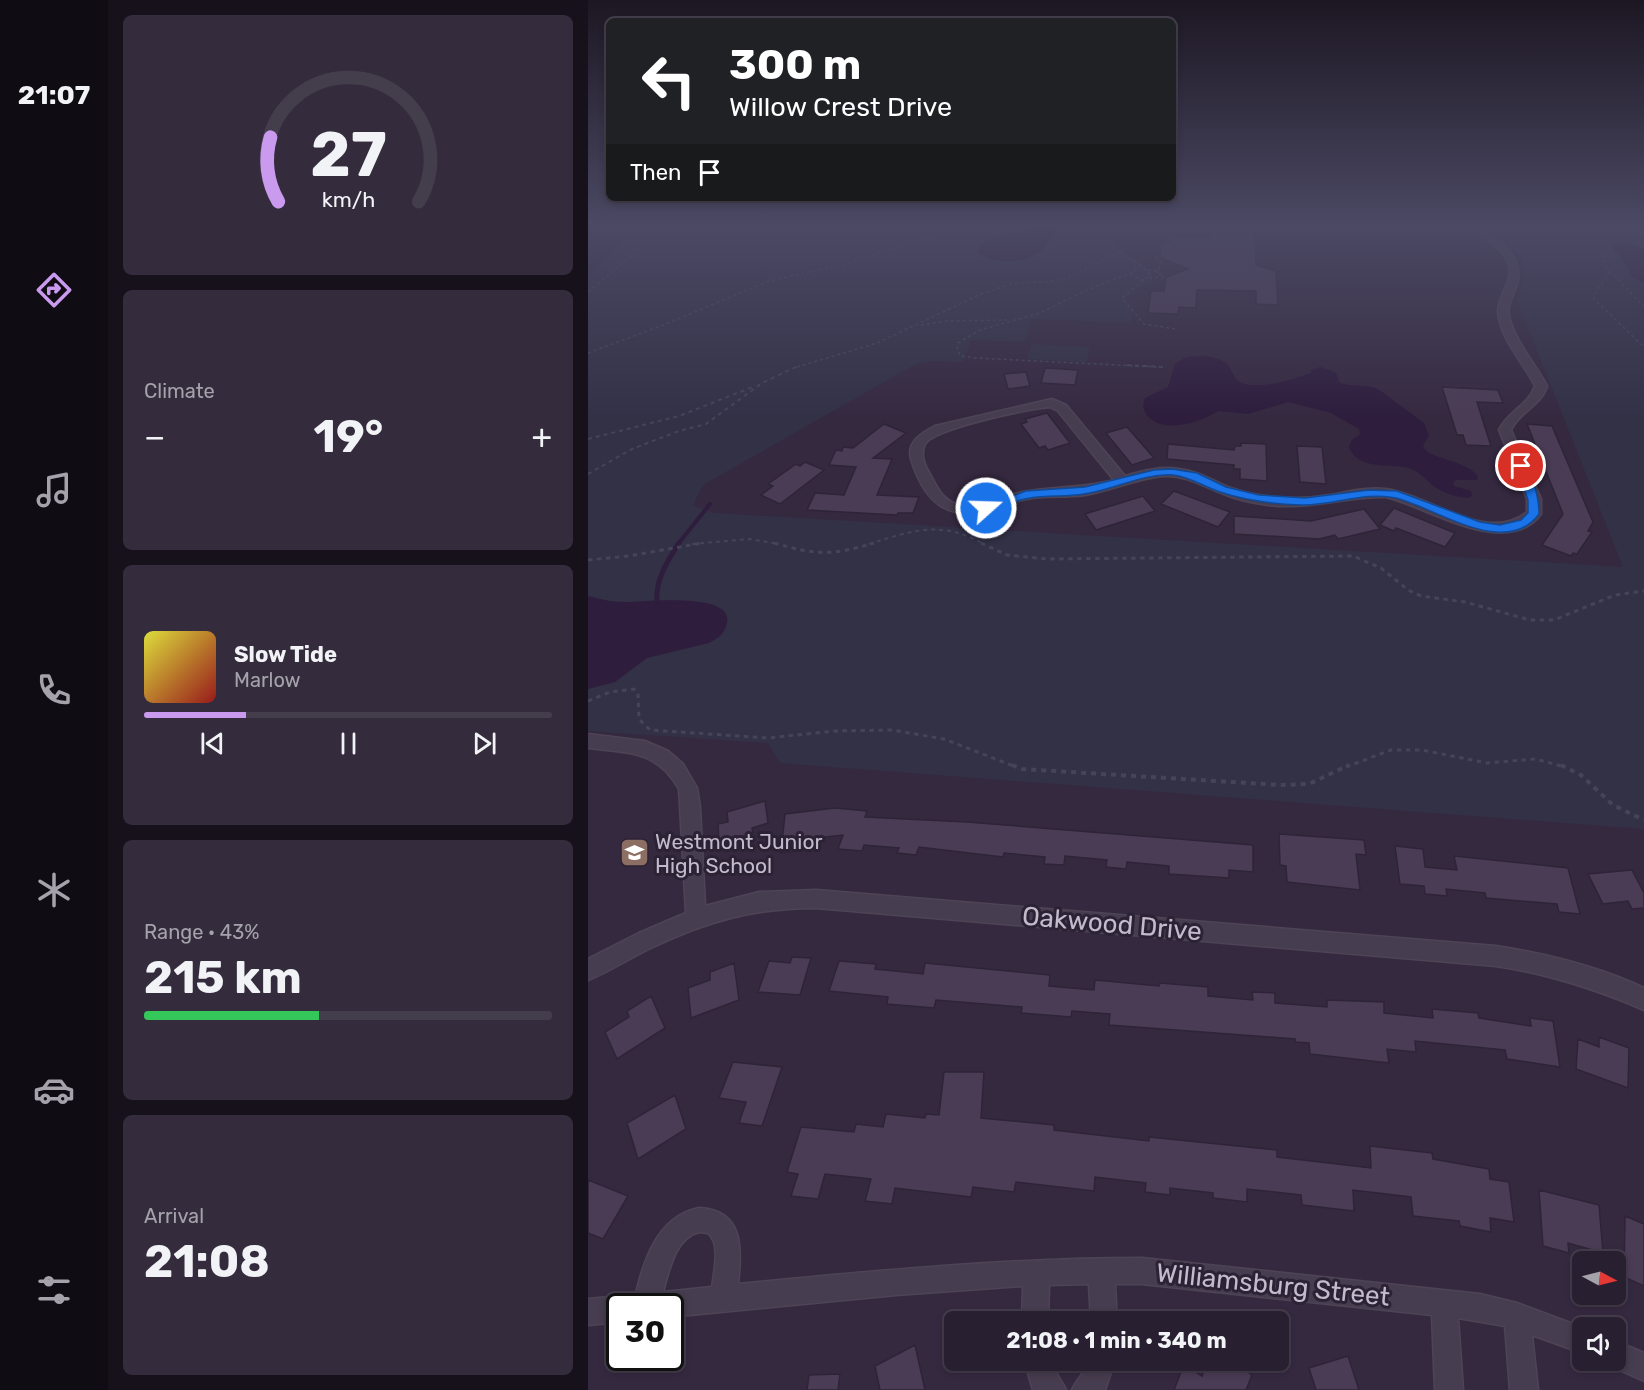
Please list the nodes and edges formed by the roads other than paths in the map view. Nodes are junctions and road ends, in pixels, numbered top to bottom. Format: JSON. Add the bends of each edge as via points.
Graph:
{"nodes":[{"id":1,"x":1510,"y":289,"type":"edge"},
{"id":2,"x":1122,"y":481,"type":"junction"},
{"id":3,"x":588,"y":741,"type":"edge"},
{"id":4,"x":696,"y":920,"type":"junction"},
{"id":5,"x":588,"y":970,"type":"edge"},
{"id":6,"x":1644,"y":999,"type":"edge"},
{"id":7,"x":1101,"y":1270,"type":"junction"},
{"id":8,"x":1036,"y":1274,"type":"junction"},
{"id":9,"x":651,"y":1293,"type":"edge"},
{"id":10,"x":723,"y":1299,"type":"junction"},
{"id":11,"x":684,"y":1303,"type":"edge"},
{"id":12,"x":1444,"y":1303,"type":"junction"},
{"id":13,"x":606,"y":1310,"type":"edge"},
{"id":14,"x":1035,"y":1311,"type":"edge"},
{"id":15,"x":1103,"y":1311,"type":"edge"},
{"id":16,"x":588,"y":1312,"type":"edge"},
{"id":17,"x":1517,"y":1316,"type":"junction"},
{"id":18,"x":1572,"y":1336,"type":"edge"},
{"id":19,"x":1626,"y":1359,"type":"edge"},
{"id":20,"x":1644,"y":1367,"type":"edge"},
{"id":21,"x":1040,"y":1371,"type":"edge"},
{"id":22,"x":1100,"y":1371,"type":"edge"},
{"id":23,"x":1052,"y":1390,"type":"edge"},
{"id":24,"x":1086,"y":1390,"type":"edge"},
{"id":25,"x":1449,"y":1390,"type":"edge"},
{"id":26,"x":1524,"y":1390,"type":"edge"}],
"edges":[{"from":1,"to":2,"type":"street","via":[[1504,302],[1504,317],[1524,359],[1520,365],[1536,396],[1509,420],[1505,430],[1535,508],[1525,523],[1509,528],[1478,526],[1388,493],[1284,501],[1240,495],[1182,473],[1154,473]]},
{"from":2,"to":2,"type":"street","via":[[1062,408],[1052,403],[942,427],[921,440],[915,452],[935,495],[959,509],[978,510],[1026,495],[1085,491]]},
{"from":3,"to":4,"type":"street","via":[[645,748],[662,756],[688,788]]},
{"from":4,"to":5,"type":"street","name":"Oakwood Drive","via":[[659,933]]},
{"from":4,"to":6,"type":"street","name":"Oakwood Drive","via":[[751,903],[816,899],[1497,956],[1558,968]]},
{"from":7,"to":8,"type":"street","name":"Williamsburg Street"},
{"from":7,"to":12,"type":"street","name":"Williamsburg Street"},
{"from":7,"to":15,"type":"street"},
{"from":8,"to":10,"type":"street","name":"Williamsburg Street"},
{"from":8,"to":14,"type":"street"},
{"from":9,"to":10,"type":"street","name":"Williamsburg Street","via":[[669,1241],[680,1228],[702,1219],[721,1227],[726,1237]]},
{"from":10,"to":11,"type":"street","name":"Williamsburg Street"},
{"from":12,"to":17,"type":"street","name":"Williamsburg Street"},
{"from":12,"to":25,"type":"street"},
{"from":13,"to":16,"type":"street"},
{"from":17,"to":18,"type":"street","name":"Williamsburg Street"},
{"from":17,"to":26,"type":"street"},
{"from":19,"to":20,"type":"street"},
{"from":21,"to":23,"type":"street","via":[[1044,1384]]},
{"from":22,"to":24,"type":"street"}]}
